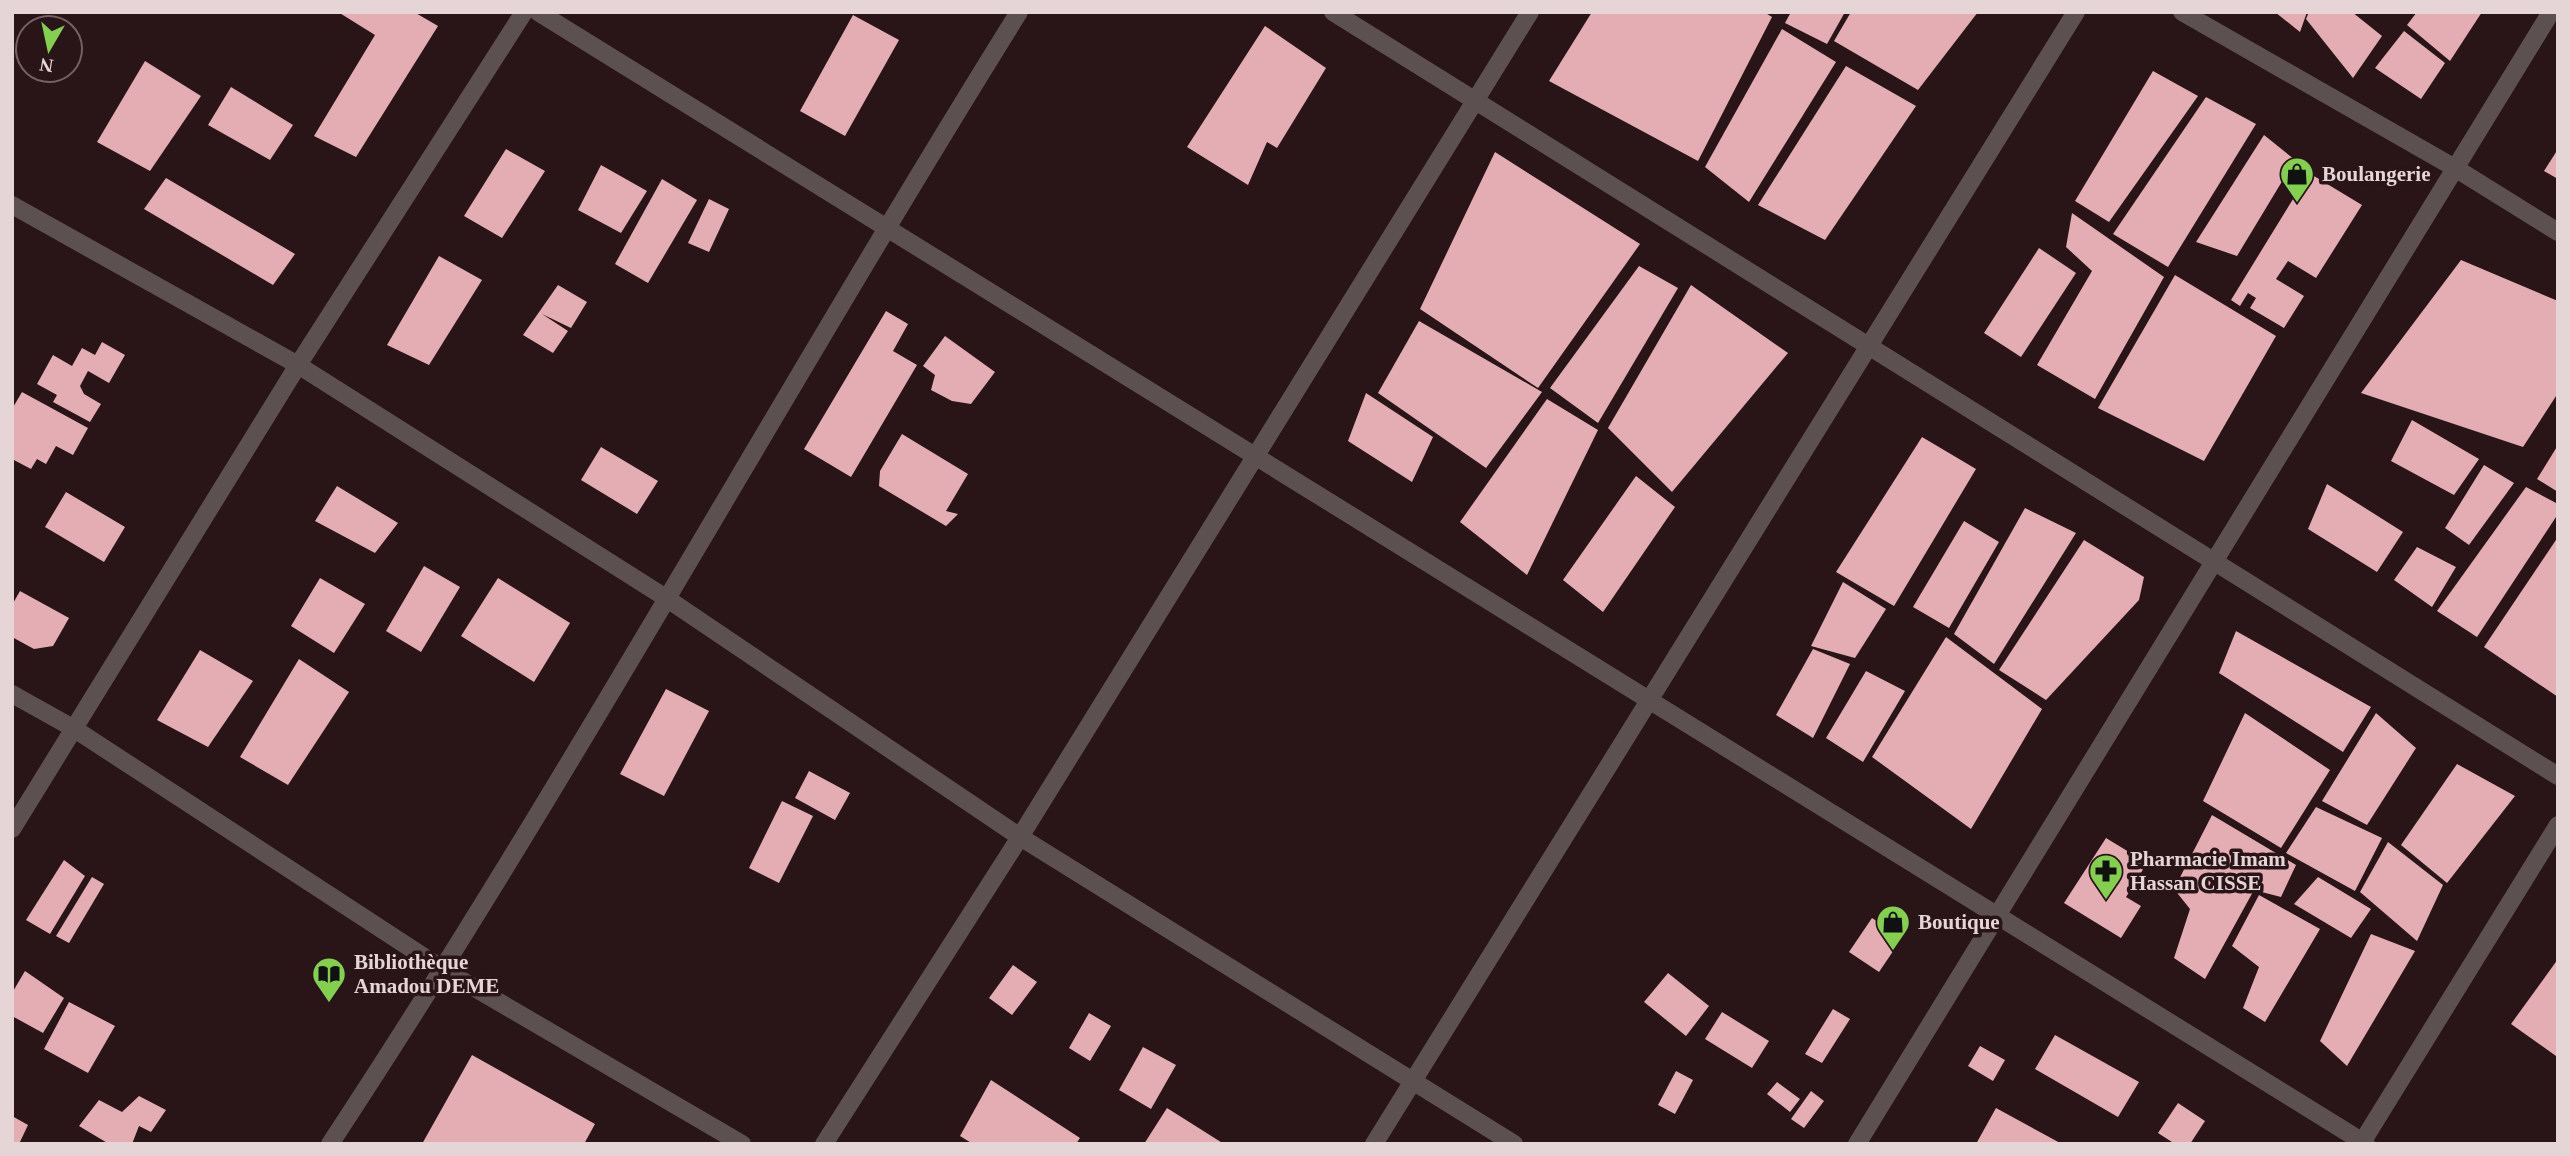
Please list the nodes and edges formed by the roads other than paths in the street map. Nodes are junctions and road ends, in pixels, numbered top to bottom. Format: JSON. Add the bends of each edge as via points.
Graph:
{"nodes":[{"id":1,"x":524,"y":12,"type":"edge"},
{"id":2,"x":538,"y":12,"type":"edge"},
{"id":3,"x":1018,"y":12,"type":"edge"},
{"id":4,"x":1333,"y":12,"type":"edge"},
{"id":5,"x":1530,"y":12,"type":"edge"},
{"id":6,"x":2076,"y":12,"type":"edge"},
{"id":7,"x":2182,"y":12,"type":"edge"},
{"id":8,"x":2551,"y":12,"type":"edge"},
{"id":9,"x":1475,"y":101,"type":"junction"},
{"id":10,"x":2455,"y":168,"type":"junction"},
{"id":11,"x":12,"y":205,"type":"edge"},
{"id":12,"x":885,"y":227,"type":"junction"},
{"id":13,"x":2558,"y":232,"type":"edge"},
{"id":14,"x":1868,"y":346,"type":"junction"},
{"id":15,"x":298,"y":365,"type":"junction"},
{"id":16,"x":1255,"y":456,"type":"junction"},
{"id":17,"x":2214,"y":562,"type":"junction"},
{"id":18,"x":666,"y":598,"type":"junction"},
{"id":19,"x":12,"y":694,"type":"edge"},
{"id":20,"x":1648,"y":700,"type":"junction"},
{"id":21,"x":73,"y":728,"type":"junction"},
{"id":22,"x":2558,"y":776,"type":"edge"},
{"id":23,"x":2558,"y":825,"type":"edge"},
{"id":24,"x":12,"y":830,"type":"edge"},
{"id":25,"x":1020,"y":837,"type":"junction"},
{"id":26,"x":1997,"y":915,"type":"junction"},
{"id":27,"x":444,"y":970,"type":"junction"},
{"id":28,"x":1413,"y":1081,"type":"junction"},
{"id":29,"x":2363,"y":1143,"type":"edge"},
{"id":30,"x":330,"y":1144,"type":"edge"},
{"id":31,"x":742,"y":1144,"type":"edge"},
{"id":32,"x":824,"y":1144,"type":"edge"},
{"id":33,"x":1374,"y":1144,"type":"edge"},
{"id":34,"x":1514,"y":1144,"type":"edge"},
{"id":35,"x":1857,"y":1144,"type":"edge"}],
"edges":[{"from":1,"to":15,"type":"street"},
{"from":2,"to":12,"type":"street"},
{"from":3,"to":12,"type":"street"},
{"from":4,"to":9,"type":"street"},
{"from":5,"to":9,"type":"street"},
{"from":6,"to":14,"type":"street"},
{"from":7,"to":10,"type":"street"},
{"from":8,"to":10,"type":"street"},
{"from":9,"to":14,"type":"street"},
{"from":9,"to":16,"type":"street"},
{"from":10,"to":13,"type":"street"},
{"from":10,"to":17,"type":"street"},
{"from":11,"to":15,"type":"street"},
{"from":12,"to":16,"type":"street"},
{"from":12,"to":18,"type":"street"},
{"from":14,"to":17,"type":"street"},
{"from":14,"to":20,"type":"street"},
{"from":15,"to":18,"type":"street"},
{"from":15,"to":21,"type":"street"},
{"from":16,"to":20,"type":"street"},
{"from":16,"to":25,"type":"street"},
{"from":17,"to":22,"type":"street"},
{"from":17,"to":26,"type":"street"},
{"from":18,"to":25,"type":"street"},
{"from":18,"to":27,"type":"street"},
{"from":19,"to":21,"type":"street"},
{"from":20,"to":26,"type":"street"},
{"from":20,"to":28,"type":"street"},
{"from":21,"to":24,"type":"street"},
{"from":21,"to":27,"type":"street"},
{"from":23,"to":29,"type":"street"},
{"from":25,"to":28,"type":"street"},
{"from":25,"to":32,"type":"street"},
{"from":26,"to":29,"type":"street"},
{"from":26,"to":35,"type":"street"},
{"from":27,"to":30,"type":"street"},
{"from":27,"to":31,"type":"street"},
{"from":28,"to":33,"type":"street"},
{"from":28,"to":34,"type":"street"}]}
